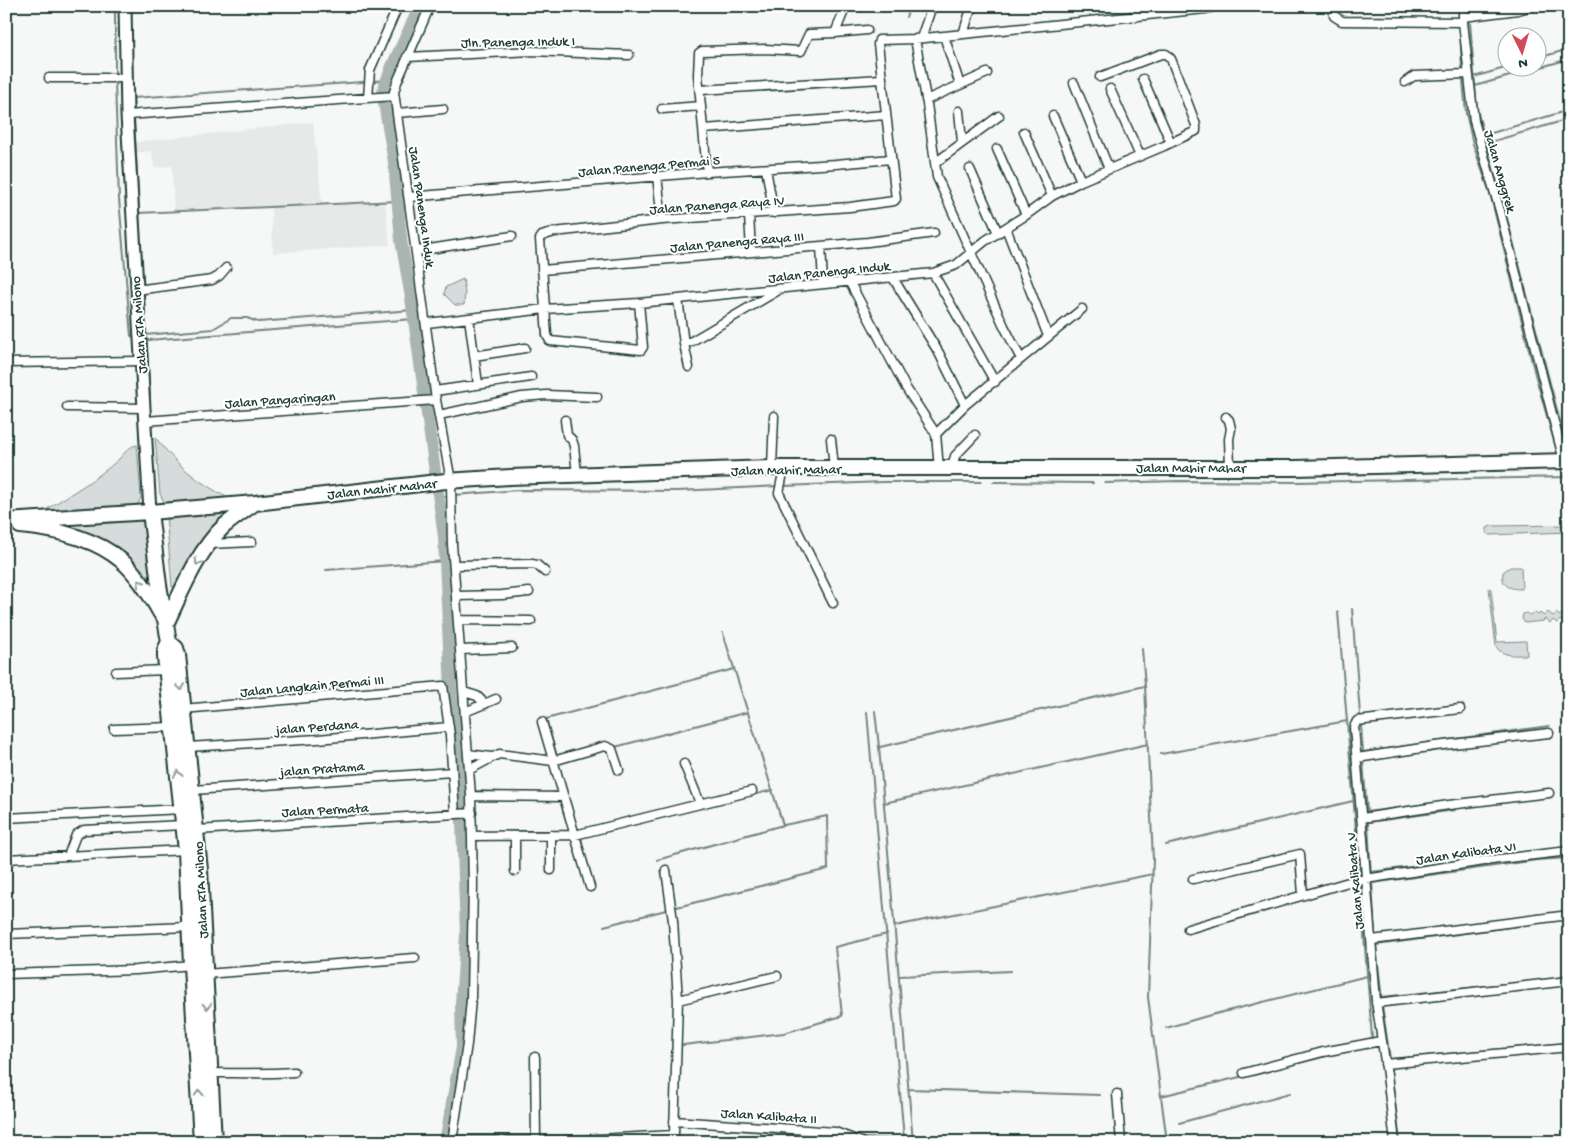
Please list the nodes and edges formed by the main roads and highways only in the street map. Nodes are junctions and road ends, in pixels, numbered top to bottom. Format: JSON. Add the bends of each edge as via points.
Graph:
{"nodes":[{"id":1,"x":1566,"y":461,"type":"edge"},
{"id":2,"x":256,"y":502,"type":"junction"},
{"id":3,"x":150,"y":512,"type":"junction"},
{"id":4,"x":6,"y":523,"type":"edge"},
{"id":5,"x":166,"y":624,"type":"junction"},
{"id":6,"x":169,"y":642,"type":"junction"},
{"id":7,"x":195,"y":956,"type":"junction"},
{"id":8,"x":202,"y":1142,"type":"edge"},
{"id":9,"x":214,"y":1142,"type":"edge"}],
"edges":[{"from":1,"to":2,"type":"highway","name":"Jalan Mahir Mahar","via":[[1305,467],[778,468],[577,474],[448,481]]},
{"from":2,"to":3,"type":"highway","name":"Jalan Mahir Mahar"},
{"from":2,"to":5,"type":"highway","one_way":true,"via":[[224,527],[210,544],[191,573]]},
{"from":3,"to":4,"type":"highway","name":"Jalan Mahir Mahar"},
{"from":3,"to":5,"type":"highway","name":"Jalan RTA Milono"},
{"from":5,"to":4,"type":"highway","one_way":true,"via":[[154,601],[114,555],[75,537]]},
{"from":5,"to":6,"type":"highway","name":"Jalan RTA Milono"},
{"from":7,"to":6,"type":"highway","name":"Jalan RTA Milono","one_way":true,"via":[[189,927],[186,850],[166,670],[165,653]]},
{"from":6,"to":7,"type":"highway","name":"Jalan RTA Milono","one_way":true,"via":[[177,652],[197,830]]},
{"from":8,"to":7,"type":"highway","name":"Jalan RTA Milono","one_way":true},
{"from":7,"to":9,"type":"highway","name":"Jalan RTA Milono","one_way":true,"via":[[205,974]]}]}
